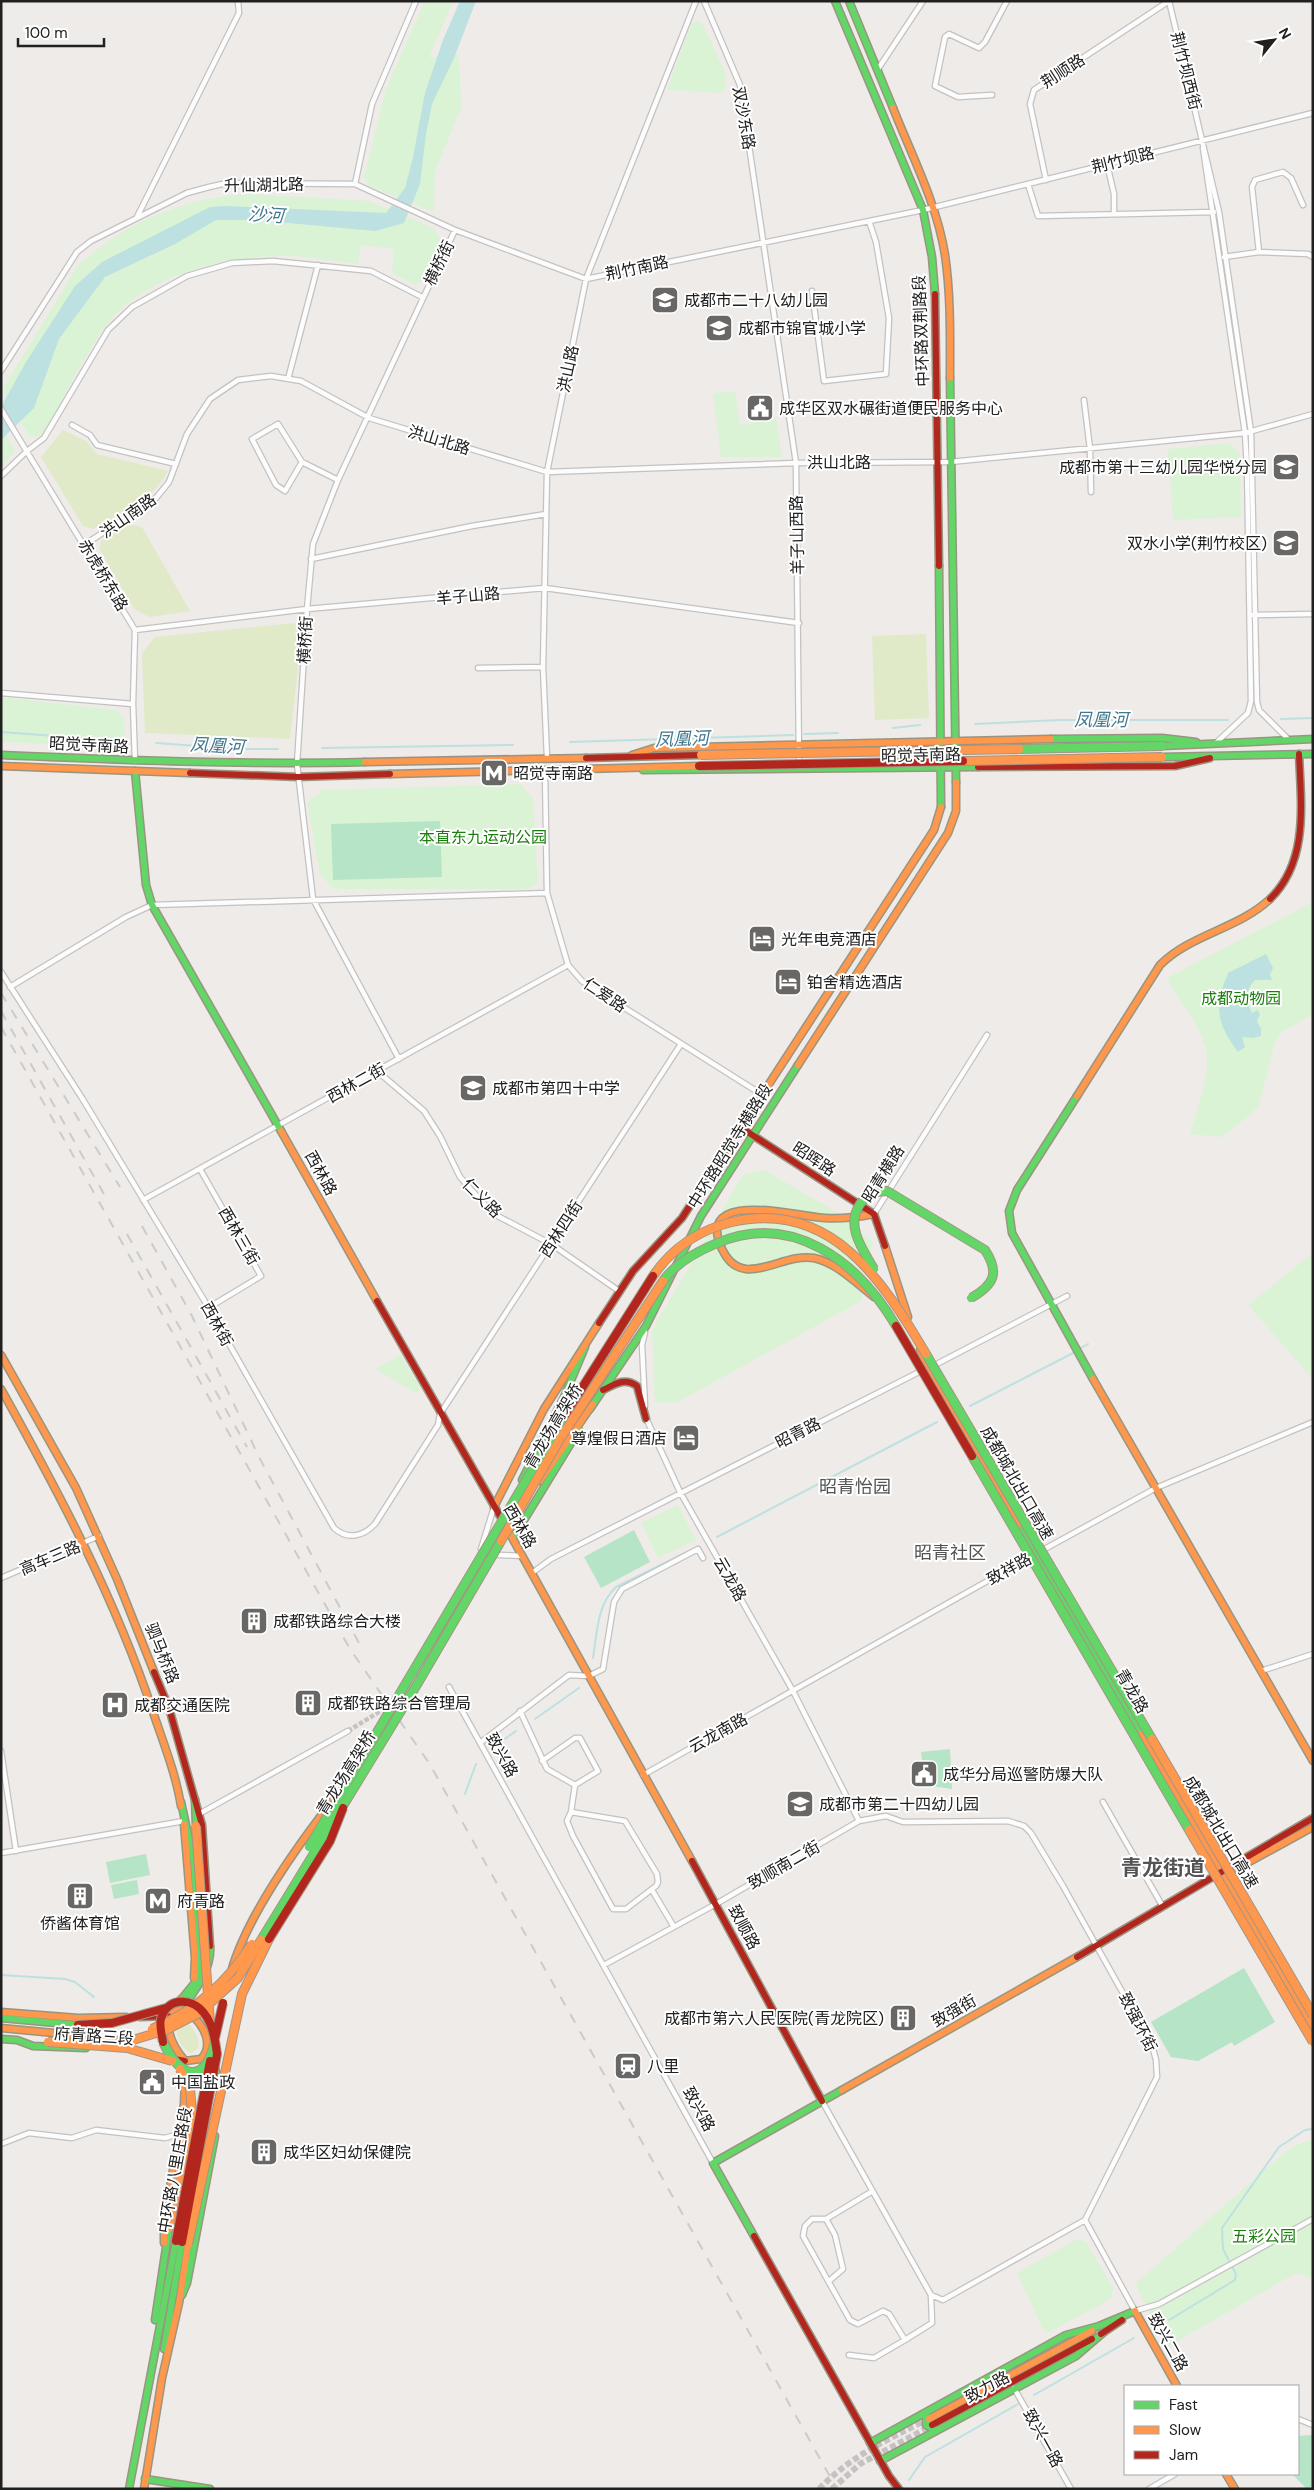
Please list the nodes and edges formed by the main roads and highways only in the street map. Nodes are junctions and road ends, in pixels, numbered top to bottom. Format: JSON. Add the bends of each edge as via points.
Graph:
{"nodes":[{"id":1,"x":835,"y":1,"type":"edge"},
{"id":2,"x":849,"y":1,"type":"edge"},
{"id":3,"x":1313,"y":739,"type":"edge"},
{"id":4,"x":941,"y":740,"type":"junction"},
{"id":5,"x":954,"y":740,"type":"junction"},
{"id":6,"x":1207,"y":744,"type":"junction"},
{"id":7,"x":1299,"y":754,"type":"junction"},
{"id":8,"x":1313,"y":754,"type":"edge"},
{"id":9,"x":1,"y":755,"type":"edge"},
{"id":10,"x":1217,"y":757,"type":"junction"},
{"id":11,"x":625,"y":758,"type":"junction"},
{"id":12,"x":1,"y":766,"type":"edge"},
{"id":13,"x":625,"y":768,"type":"junction"},
{"id":14,"x":942,"y":768,"type":"junction"},
{"id":15,"x":956,"y":768,"type":"junction"},
{"id":16,"x":135,"y":772,"type":"junction"},
{"id":17,"x":740,"y":1127,"type":"junction"},
{"id":18,"x":752,"y":1135,"type":"junction"},
{"id":19,"x":874,"y":1214,"type":"junction"},
{"id":20,"x":971,"y":1298,"type":"dead end"},
{"id":21,"x":882,"y":1304,"type":"junction"},
{"id":22,"x":897,"y":1305,"type":"junction"},
{"id":23,"x":585,"y":1347,"type":"junction"},
{"id":24,"x":1,"y":1355,"type":"edge"},
{"id":25,"x":600,"y":1358,"type":"joint"},
{"id":26,"x":608,"y":1363,"type":"joint"},
{"id":27,"x":927,"y":1369,"type":"joint"},
{"id":28,"x":1,"y":1389,"type":"edge"},
{"id":29,"x":603,"y":1390,"type":"junction"},
{"id":30,"x":593,"y":1404,"type":"junction"},
{"id":31,"x":646,"y":1419,"type":"road end"},
{"id":32,"x":494,"y":1507,"type":"junction"},
{"id":33,"x":509,"y":1507,"type":"junction"},
{"id":34,"x":517,"y":1514,"type":"junction"},
{"id":35,"x":513,"y":1538,"type":"junction"},
{"id":36,"x":532,"y":1573,"type":"joint"},
{"id":37,"x":1313,"y":1761,"type":"edge"},
{"id":38,"x":337,"y":1795,"type":"junction"},
{"id":39,"x":194,"y":1799,"type":"junction"},
{"id":40,"x":347,"y":1800,"type":"junction"},
{"id":41,"x":1313,"y":1818,"type":"edge"},
{"id":42,"x":190,"y":1825,"type":"junction"},
{"id":43,"x":1313,"y":1827,"type":"edge"},
{"id":44,"x":1222,"y":1873,"type":"junction"},
{"id":45,"x":174,"y":2009,"type":"junction"},
{"id":46,"x":1,"y":2012,"type":"edge"},
{"id":47,"x":1313,"y":2014,"type":"edge"},
{"id":48,"x":1,"y":2018,"type":"edge"},
{"id":49,"x":210,"y":2025,"type":"junction"},
{"id":50,"x":1,"y":2028,"type":"edge"},
{"id":51,"x":1313,"y":2028,"type":"edge"},
{"id":52,"x":1,"y":2034,"type":"edge"},
{"id":53,"x":1,"y":2039,"type":"edge"},
{"id":54,"x":16,"y":2040,"type":"junction"},
{"id":55,"x":211,"y":2042,"type":"junction"},
{"id":56,"x":1313,"y":2042,"type":"edge"},
{"id":57,"x":172,"y":2060,"type":"junction"},
{"id":58,"x":185,"y":2061,"type":"junction"},
{"id":59,"x":180,"y":2069,"type":"junction"},
{"id":60,"x":822,"y":2101,"type":"junction"},
{"id":61,"x":713,"y":2163,"type":"joint"},
{"id":62,"x":182,"y":2242,"type":"junction"},
{"id":63,"x":165,"y":2256,"type":"junction"},
{"id":64,"x":179,"y":2303,"type":"junction"},
{"id":65,"x":1135,"y":2311,"type":"joint"},
{"id":66,"x":1102,"y":2329,"type":"junction"},
{"id":67,"x":150,"y":2370,"type":"junction"},
{"id":68,"x":162,"y":2378,"type":"junction"},
{"id":69,"x":1176,"y":2385,"type":"edge"},
{"id":70,"x":931,"y":2422,"type":"junction"},
{"id":71,"x":870,"y":2443,"type":"junction"},
{"id":72,"x":880,"y":2461,"type":"junction"},
{"id":73,"x":1227,"y":2475,"type":"edge"},
{"id":74,"x":145,"y":2479,"type":"junction"},
{"id":75,"x":129,"y":2489,"type":"edge"},
{"id":76,"x":144,"y":2489,"type":"edge"},
{"id":77,"x":210,"y":2489,"type":"edge"},
{"id":78,"x":899,"y":2489,"type":"edge"},
{"id":79,"x":1234,"y":2489,"type":"edge"}],
"edges":[{"from":1,"to":4,"type":"main road","name":"中环路双荆路段","via":[[923,210],[932,256],[937,315]]},
{"from":2,"to":5,"type":"main road","name":"中环路双荆路段","via":[[934,208],[946,255]]},
{"from":3,"to":6,"type":"main road","name":"昭觉寺南路"},
{"from":4,"to":5,"type":"main road","name":"昭觉寺南路"},
{"from":4,"to":11,"type":"main road","name":"昭觉寺南路","via":[[654,748]]},
{"from":4,"to":14,"type":"main road","name":"中环路双荆路段"},
{"from":5,"to":6,"type":"main road","name":"昭觉寺南路","via":[[1162,738]]},
{"from":5,"to":15,"type":"main road","name":"中环路双荆路段"},
{"from":6,"to":11,"type":"main road","name":"昭觉寺南路","bridge":true},
{"from":7,"to":8,"type":"main road","name":"昭觉寺南路"},
{"from":7,"to":10,"type":"main road","name":"昭觉寺南路"},
{"from":7,"to":37,"type":"main road","via":[[1298,852],[1284,884],[1254,910],[1164,960],[1011,1201],[1008,1211],[1012,1233],[1051,1305]]},
{"from":9,"to":11,"type":"main road","name":"昭觉寺南路","via":[[297,764]]},
{"from":10,"to":13,"type":"main road","name":"昭觉寺南路","bridge":true},
{"from":10,"to":15,"type":"main road","name":"昭觉寺南路","via":[[1175,766]]},
{"from":12,"to":16,"type":"main road","name":"昭觉寺南路"},
{"from":13,"to":14,"type":"main road","name":"昭觉寺南路","via":[[653,771]]},
{"from":13,"to":16,"type":"main road","name":"昭觉寺南路","via":[[298,777]]},
{"from":14,"to":15,"type":"main road","name":"昭觉寺南路"},
{"from":14,"to":17,"type":"main road","name":"中环路昭觉寺横路段","via":[[941,811],[934,830]]},
{"from":15,"to":18,"type":"main road","name":"中环路昭觉寺横路段","via":[[956,811],[948,833]]},
{"from":16,"to":32,"type":"main road","name":"西林路","via":[[146,884],[152,905]]},
{"from":17,"to":18,"type":"main road","name":"昭晖路"},
{"from":17,"to":23,"type":"main road","name":"中环路昭觉寺横路段","via":[[682,1218],[633,1271]]},
{"from":18,"to":19,"type":"main road","name":"昭晖路"},
{"from":18,"to":29,"type":"main road","name":"中环路昭觉寺横路段","via":[[701,1216],[646,1326]]},
{"from":19,"to":21,"type":"main road","bridge":true,"via":[[823,1218],[748,1208],[737,1210],[721,1221],[717,1230],[719,1244],[729,1259],[742,1269],[750,1271],[796,1257],[814,1258],[834,1266]]},
{"from":19,"to":27,"type":"main road","name":"昭青横路"},
{"from":20,"to":22,"type":"main road","bridge":true,"via":[[984,1291],[994,1277],[992,1259],[985,1250],[896,1194],[879,1191],[862,1201],[855,1212],[853,1227]]},
{"from":21,"to":26,"type":"main road","name":"成都城北出口高速","bridge":true,"via":[[847,1265],[827,1249],[804,1238],[780,1233],[738,1235],[714,1242],[668,1273]]},
{"from":21,"to":56,"type":"main road","name":"成都城北出口高速","bridge":true},
{"from":22,"to":25,"type":"main road","name":"成都城北出口高速","bridge":true,"via":[[867,1266],[820,1230],[800,1223],[750,1219],[701,1232],[680,1247],[658,1269]]},
{"from":22,"to":47,"type":"main road","name":"成都城北出口高速","bridge":true},
{"from":23,"to":32,"type":"main road","name":"中环路昭觉寺横路段","via":[[544,1409]]},
{"from":23,"to":33,"type":"main road","bridge":true,"via":[[574,1380],[546,1428]]},
{"from":24,"to":39,"type":"main road","name":"驷马桥路","via":[[76,1488],[99,1536],[169,1708]]},
{"from":25,"to":33,"type":"main road","name":"青龙场高架桥","bridge":true},
{"from":26,"to":34,"type":"main road","name":"青龙场高架桥","bridge":true},
{"from":27,"to":44,"type":"main road","name":"青龙路"},
{"from":28,"to":42,"type":"main road","name":"驷马桥路","via":[[85,1543],[127,1639]]},
{"from":29,"to":30,"type":"main road","name":"中环路昭觉寺横路段"},
{"from":29,"to":31,"type":"main road","via":[[623,1381],[633,1383],[637,1386]]},
{"from":30,"to":34,"type":"main road","bridge":true},
{"from":30,"to":35,"type":"main road","name":"中环路昭觉寺横路段"},
{"from":32,"to":35,"type":"main road","name":"西林路"},
{"from":33,"to":38,"type":"main road","name":"青龙场高架桥","bridge":true},
{"from":34,"to":40,"type":"main road","name":"青龙场高架桥","bridge":true},
{"from":35,"to":36,"type":"main road","name":"西林路"},
{"from":36,"to":60,"type":"main road","name":"致顺路"},
{"from":38,"to":50,"type":"main road","name":"青龙场高架桥","bridge":true,"via":[[255,1940],[230,1978],[204,2002],[154,2028],[116,2036]]},
{"from":38,"to":62,"type":"main road","name":"中环路八里庄路段","bridge":true,"via":[[304,1836],[253,1920],[232,1967],[203,2091]]},
{"from":39,"to":42,"type":"main road"},
{"from":39,"to":45,"type":"main road","name":"驷马桥路","via":[[207,1876],[211,1955],[205,1974]]},
{"from":40,"to":52,"type":"main road","name":"青龙场高架桥","bridge":true,"via":[[238,1978],[199,2013],[166,2030],[118,2042]]},
{"from":40,"to":62,"type":"main road","name":"中环路八里庄路段","bridge":true,"via":[[330,1841],[268,1940],[242,1994]]},
{"from":41,"to":44,"type":"main road"},
{"from":42,"to":45,"type":"main road","via":[[200,1965],[197,1980]]},
{"from":42,"to":49,"type":"main road","bridge":true},
{"from":43,"to":44,"type":"main road","via":[[1239,1869]]},
{"from":44,"to":51,"type":"main road","name":"青龙路"},
{"from":44,"to":60,"type":"main road","name":"致强街"},
{"from":45,"to":46,"type":"main road","name":"府青路三段","via":[[78,2018]]},
{"from":45,"to":48,"type":"main road","bridge":true,"via":[[112,2023],[78,2025]]},
{"from":45,"to":49,"type":"main road","bridge":true,"via":[[189,2000],[200,2007]]},
{"from":45,"to":55,"type":"main road","via":[[195,2016]]},
{"from":45,"to":57,"type":"main road","bridge":true,"via":[[160,2018],[161,2036]]},
{"from":45,"to":58,"type":"main road","via":[[170,2031]]},
{"from":49,"to":55,"type":"main road","bridge":true},
{"from":53,"to":54,"type":"main road","name":"府青路三段"},
{"from":54,"to":57,"type":"main road","bridge":true,"via":[[135,2050]]},
{"from":54,"to":58,"type":"main road","name":"府青路三段","via":[[33,2046],[110,2049]]},
{"from":55,"to":58,"type":"main road","via":[[201,2059]]},
{"from":55,"to":59,"type":"main road","bridge":true,"via":[[211,2060],[204,2068],[190,2072]]},
{"from":55,"to":62,"type":"main road","bridge":true,"via":[[217,2058]]},
{"from":55,"to":64,"type":"main road","via":[[222,2095],[188,2283]]},
{"from":57,"to":59,"type":"main road","bridge":true},
{"from":58,"to":63,"type":"main road","via":[[184,2104],[164,2224]]},
{"from":59,"to":63,"type":"main road","bridge":true,"via":[[190,2089],[192,2110]]},
{"from":60,"to":61,"type":"main road","name":"致强街"},
{"from":61,"to":71,"type":"main road","name":"致兴路"},
{"from":62,"to":64,"type":"main road","name":"中环路八里庄路段"},
{"from":62,"to":67,"type":"main road","name":"中环路八里庄路段"},
{"from":62,"to":68,"type":"main road"},
{"from":63,"to":67,"type":"main road"},
{"from":64,"to":68,"type":"main road","name":"中环路八里庄路段"},
{"from":65,"to":66,"type":"main road","name":"致力路"},
{"from":65,"to":69,"type":"main road","name":"致兴二路"},
{"from":66,"to":70,"type":"main road","name":"致力路"},
{"from":66,"to":70,"type":"main road","name":"致力路","via":[[1076,2356],[1014,2388]]},
{"from":67,"to":75,"type":"main road","name":"中环路八里庄路段"},
{"from":68,"to":74,"type":"main road","name":"中环路八里庄路段"},
{"from":70,"to":71,"type":"main road","name":"致力路"},
{"from":70,"to":72,"type":"main road","name":"致力路"},
{"from":71,"to":72,"type":"main road","name":"致兴路"},
{"from":72,"to":78,"type":"main road","name":"致兴路"},
{"from":73,"to":79,"type":"main road"},
{"from":74,"to":76,"type":"main road","name":"中环路八里庄路段"},
{"from":74,"to":77,"type":"main road"}]}
